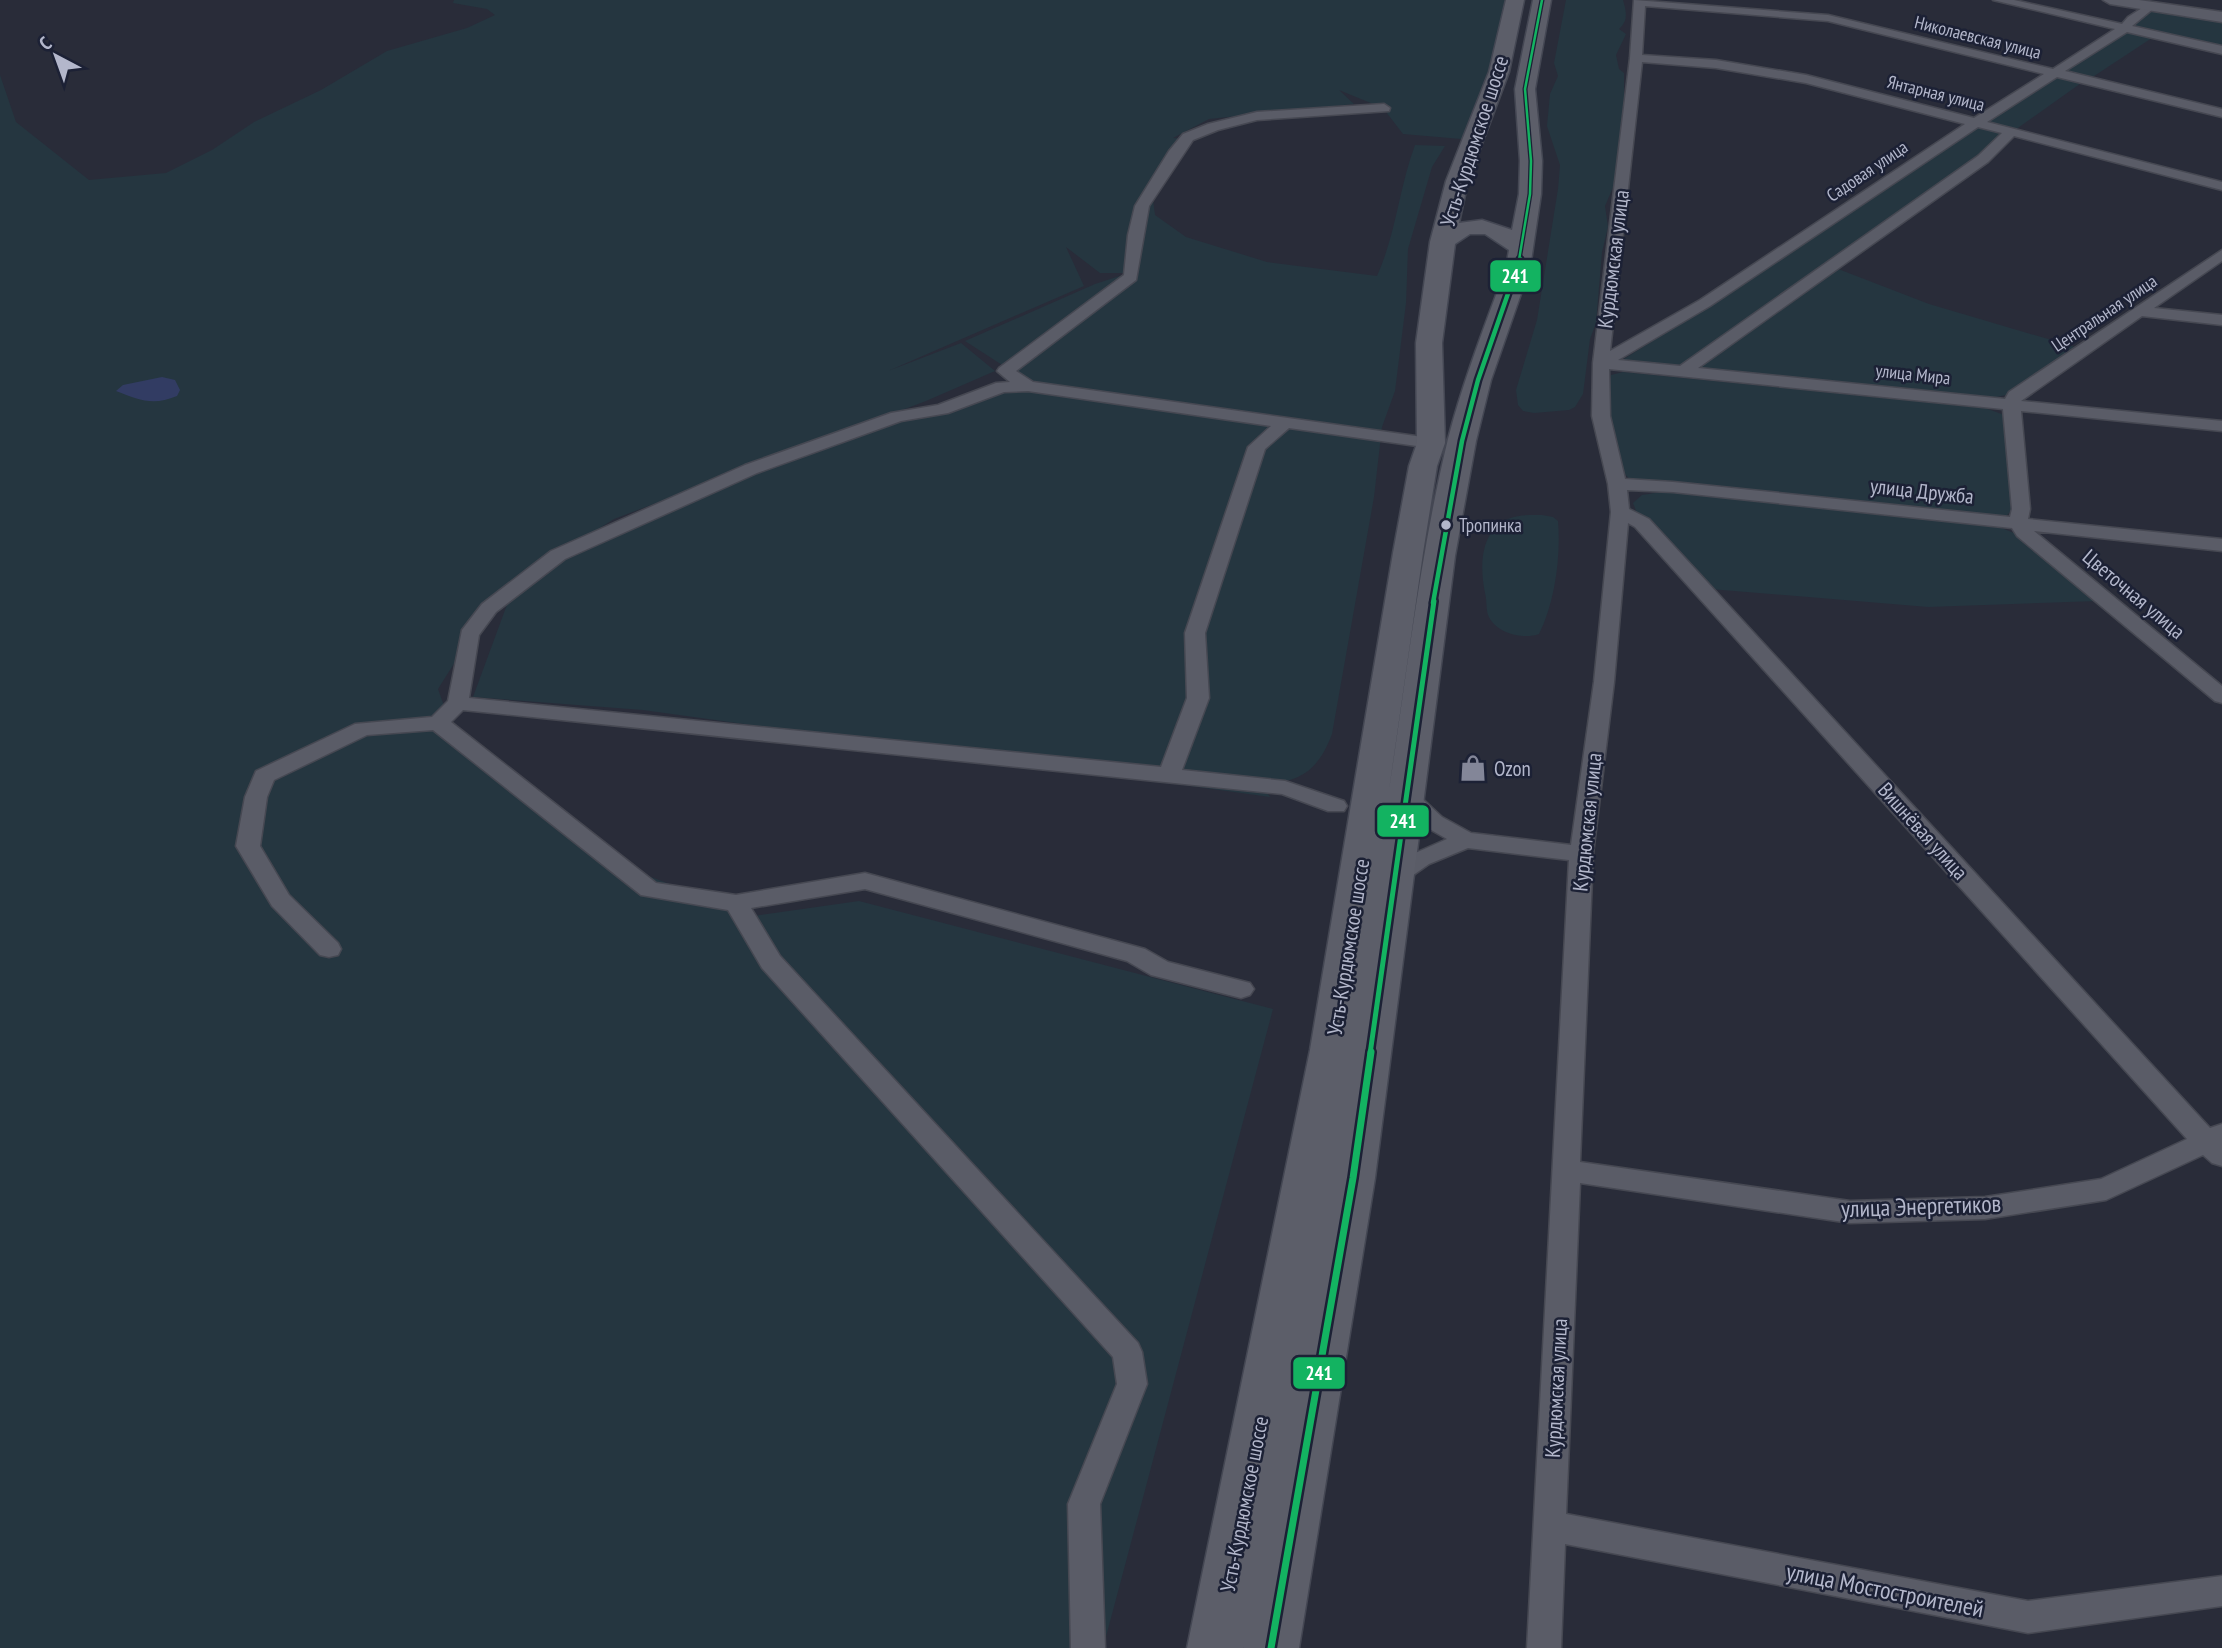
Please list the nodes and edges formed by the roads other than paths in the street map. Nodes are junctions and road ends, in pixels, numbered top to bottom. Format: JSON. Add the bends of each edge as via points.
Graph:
{"nodes":[{"id":1,"x":1515,"y":0,"type":"edge"},
{"id":2,"x":1542,"y":0,"type":"edge"},
{"id":3,"x":1999,"y":0,"type":"edge"},
{"id":4,"x":2110,"y":0,"type":"edge"},
{"id":5,"x":1640,"y":1,"type":"edge"},
{"id":6,"x":2150,"y":6,"type":"junction"},
{"id":7,"x":2222,"y":17,"type":"edge"},
{"id":8,"x":2125,"y":28,"type":"junction"},
{"id":9,"x":2222,"y":50,"type":"edge"},
{"id":10,"x":1636,"y":58,"type":"junction"},
{"id":11,"x":2053,"y":73,"type":"junction"},
{"id":12,"x":1384,"y":108,"type":"dead end"},
{"id":13,"x":2222,"y":113,"type":"edge"},
{"id":14,"x":1978,"y":122,"type":"junction"},
{"id":15,"x":2012,"y":131,"type":"junction"},
{"id":16,"x":2222,"y":186,"type":"edge"},
{"id":17,"x":1452,"y":203,"type":"junction"},
{"id":18,"x":1522,"y":231,"type":"junction"},
{"id":19,"x":1442,"y":242,"type":"junction"},
{"id":20,"x":2222,"y":254,"type":"edge"},
{"id":21,"x":2142,"y":311,"type":"junction"},
{"id":22,"x":2222,"y":320,"type":"edge"},
{"id":23,"x":1601,"y":363,"type":"junction"},
{"id":24,"x":1688,"y":373,"type":"junction"},
{"id":25,"x":1028,"y":386,"type":"junction"},
{"id":26,"x":2010,"y":405,"type":"junction"},
{"id":27,"x":1283,"y":424,"type":"junction"},
{"id":28,"x":2222,"y":426,"type":"edge"},
{"id":29,"x":1431,"y":443,"type":"junction"},
{"id":30,"x":1617,"y":484,"type":"junction"},
{"id":31,"x":1619,"y":512,"type":"junction"},
{"id":32,"x":2018,"y":524,"type":"junction"},
{"id":33,"x":2222,"y":545,"type":"edge"},
{"id":34,"x":2196,"y":675,"type":"junction"},
{"id":35,"x":2222,"y":677,"type":"edge"},
{"id":36,"x":2222,"y":697,"type":"edge"},
{"id":37,"x":458,"y":703,"type":"junction"},
{"id":38,"x":438,"y":723,"type":"junction"},
{"id":39,"x":1169,"y":775,"type":"junction"},
{"id":40,"x":1405,"y":795,"type":"junction"},
{"id":41,"x":1336,"y":806,"type":"dead end"},
{"id":42,"x":1465,"y":840,"type":"junction"},
{"id":43,"x":1581,"y":854,"type":"junction"},
{"id":44,"x":1394,"y":878,"type":"junction"},
{"id":45,"x":736,"y":903,"type":"junction"},
{"id":46,"x":329,"y":949,"type":"dead end"},
{"id":47,"x":1241,"y":989,"type":"dead end"},
{"id":48,"x":2217,"y":1144,"type":"edge"},
{"id":49,"x":1567,"y":1171,"type":"junction"},
{"id":50,"x":1550,"y":1526,"type":"junction"},
{"id":51,"x":2222,"y":1591,"type":"edge"},
{"id":52,"x":1088,"y":1648,"type":"edge"},
{"id":53,"x":1215,"y":1648,"type":"edge"},
{"id":54,"x":1271,"y":1648,"type":"edge"},
{"id":55,"x":1544,"y":1648,"type":"edge"}],
"edges":[{"from":1,"to":17,"type":"main road","name":"Усть-Курдюмское шоссе","via":[[1499,72]]},
{"from":2,"to":18,"type":"main road","name":"Усть-Курдюмское шоссе","via":[[1525,89],[1531,161]]},
{"from":3,"to":8,"type":"street"},
{"from":4,"to":6,"type":"street"},
{"from":5,"to":10,"type":"street","name":"Курдюмская улица"},
{"from":5,"to":11,"type":"street","name":"Николаевская улица","via":[[1828,18]]},
{"from":6,"to":7,"type":"street"},
{"from":6,"to":8,"type":"street","name":"Садовая улица"},
{"from":8,"to":9,"type":"street"},
{"from":8,"to":11,"type":"street","name":"Садовая улица"},
{"from":10,"to":14,"type":"street","name":"Янтарная улица","via":[[1716,64],[1795,77]]},
{"from":10,"to":23,"type":"street","name":"Курдюмская улица"},
{"from":11,"to":13,"type":"street","name":"Николаевская улица"},
{"from":11,"to":14,"type":"street","name":"Садовая улица"},
{"from":12,"to":25,"type":"street","via":[[1257,116],[1188,137],[1142,206],[1131,277],[1005,370]]},
{"from":14,"to":15,"type":"street","name":"Янтарная улица"},
{"from":14,"to":23,"type":"street","name":"Садовая улица","via":[[1705,303]]},
{"from":15,"to":16,"type":"street","name":"Янтарная улица"},
{"from":15,"to":24,"type":"street","via":[[1983,159],[1688,367]]},
{"from":17,"to":18,"type":"main road","via":[[1460,215],[1483,223],[1512,221]]},
{"from":17,"to":19,"type":"main road","name":"Усть-Курдюмское шоссе"},
{"from":18,"to":19,"type":"main road","via":[[1505,234],[1480,227],[1453,232]]},
{"from":18,"to":40,"type":"main road","name":"Усть-Курдюмское шоссе","via":[[1518,268],[1478,380],[1462,441]]},
{"from":19,"to":29,"type":"main road","name":"Усть-Курдюмское шоссе","via":[[1429,343]]},
{"from":20,"to":21,"type":"street","name":"Центральная улица"},
{"from":21,"to":22,"type":"street"},
{"from":21,"to":26,"type":"street","name":"Центральная улица","via":[[2015,396]]},
{"from":23,"to":24,"type":"street","name":"улица Мира"},
{"from":23,"to":30,"type":"street","name":"Курдюмская улица","via":[[1601,416]]},
{"from":24,"to":26,"type":"street","name":"улица Мира"},
{"from":25,"to":27,"type":"street"},
{"from":25,"to":37,"type":"street","via":[[1002,387],[942,409],[897,417],[751,469],[558,555],[489,608],[469,634]]},
{"from":26,"to":28,"type":"street","name":"улица Мира"},
{"from":26,"to":32,"type":"street","via":[[2021,509]]},
{"from":27,"to":29,"type":"street"},
{"from":27,"to":39,"type":"street","via":[[1256,447],[1195,633],[1198,698]]},
{"from":29,"to":53,"type":"main road","name":"Усть-Курдюмское шоссе","via":[[1408,553],[1331,1049]]},
{"from":30,"to":31,"type":"street","name":"Курдюмская улица"},
{"from":30,"to":32,"type":"street","name":"улица Дружба"},
{"from":31,"to":43,"type":"street","name":"Курдюмская улица","via":[[1604,682]]},
{"from":31,"to":48,"type":"street","name":"Вишнёвая улица","via":[[1642,523]]},
{"from":32,"to":33,"type":"street","name":"улица Дружба"},
{"from":32,"to":34,"type":"street","name":"Цветочная улица"},
{"from":34,"to":35,"type":"street"},
{"from":34,"to":36,"type":"street","name":"Цветочная улица"},
{"from":37,"to":38,"type":"street"},
{"from":37,"to":39,"type":"street"},
{"from":38,"to":45,"type":"street","via":[[649,890]]},
{"from":38,"to":46,"type":"street","via":[[363,729],[264,776],[248,846],[280,900]]},
{"from":39,"to":41,"type":"street","via":[[1284,788]]},
{"from":40,"to":42,"type":"street","via":[[1434,822]]},
{"from":40,"to":44,"type":"main road","name":"Усть-Курдюмское шоссе"},
{"from":42,"to":43,"type":"street"},
{"from":42,"to":44,"type":"street","via":[[1421,859]]},
{"from":43,"to":49,"type":"street","name":"Курдюмская улица"},
{"from":44,"to":54,"type":"main road","name":"Усть-Курдюмское шоссе","via":[[1353,1178]]},
{"from":45,"to":47,"type":"street","via":[[865,881],[1136,955],[1160,969]]},
{"from":45,"to":52,"type":"street","via":[[771,962],[1127,1352],[1132,1384],[1084,1504]]},
{"from":48,"to":49,"type":"street","name":"улица Энергетиков","via":[[2106,1189],[1985,1208],[1850,1212]]},
{"from":49,"to":50,"type":"street","name":"Курдюмская улица"},
{"from":50,"to":51,"type":"street","name":"улица Мостостроителей","via":[[2028,1617]]},
{"from":50,"to":55,"type":"street","name":"Курдюмская улица"}]}
